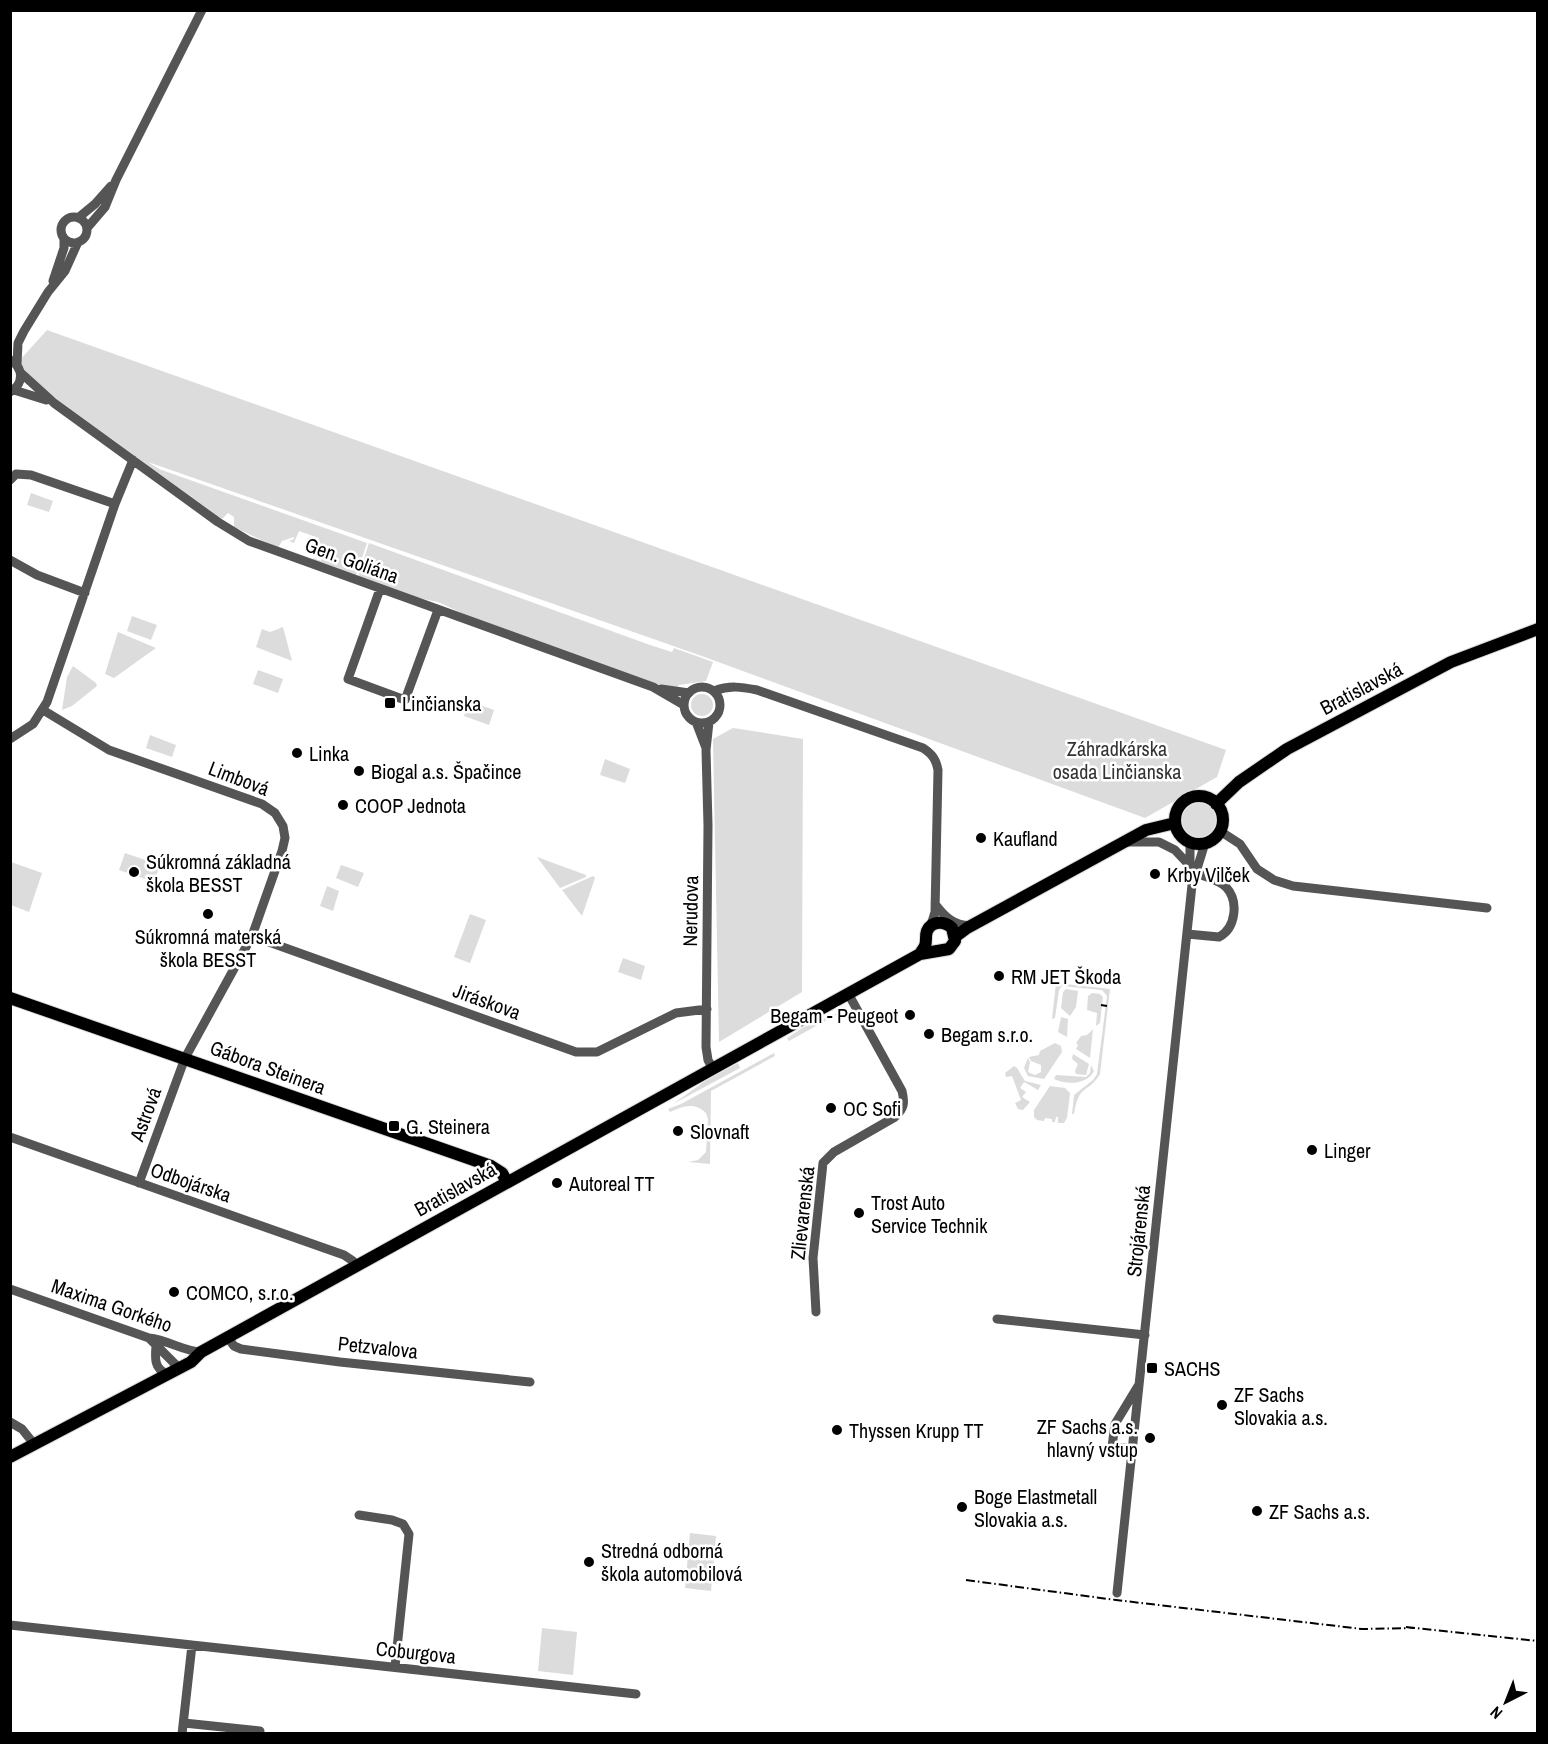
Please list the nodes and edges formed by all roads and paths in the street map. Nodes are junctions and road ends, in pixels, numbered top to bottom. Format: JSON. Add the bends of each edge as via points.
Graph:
{"nodes":[{"id":1,"x":202,"y":10,"type":"edge"},
{"id":2,"x":116,"y":180,"type":"junction"},
{"id":3,"x":78,"y":218,"type":"junction"},
{"id":4,"x":87,"y":228,"type":"junction"},
{"id":5,"x":64,"y":238,"type":"junction"},
{"id":6,"x":78,"y":242,"type":"junction"},
{"id":7,"x":48,"y":292,"type":"junction"},
{"id":8,"x":18,"y":344,"type":"junction"},
{"id":9,"x":10,"y":352,"type":"edge"},
{"id":10,"x":16,"y":366,"type":"edge"},
{"id":11,"x":12,"y":391,"type":"edge"},
{"id":12,"x":54,"y":403,"type":"junction"},
{"id":13,"x":133,"y":460,"type":"junction"},
{"id":14,"x":10,"y":480,"type":"edge"},
{"id":15,"x":115,"y":504,"type":"junction"},
{"id":16,"x":10,"y":560,"type":"edge"},
{"id":17,"x":380,"y":589,"type":"junction"},
{"id":18,"x":84,"y":592,"type":"junction"},
{"id":19,"x":438,"y":610,"type":"junction"},
{"id":20,"x":1538,"y":629,"type":"edge"},
{"id":21,"x":653,"y":687,"type":"junction"},
{"id":22,"x":689,"y":693,"type":"junction"},
{"id":23,"x":717,"y":695,"type":"junction"},
{"id":24,"x":684,"y":705,"type":"junction"},
{"id":25,"x":43,"y":710,"type":"junction"},
{"id":26,"x":696,"y":722,"type":"junction"},
{"id":27,"x":708,"y":722,"type":"junction"},
{"id":28,"x":10,"y":739,"type":"edge"},
{"id":29,"x":706,"y":750,"type":"junction"},
{"id":30,"x":1216,"y":804,"type":"junction"},
{"id":31,"x":1175,"y":823,"type":"junction"},
{"id":32,"x":1220,"y":831,"type":"junction"},
{"id":33,"x":1124,"y":842,"type":"junction"},
{"id":34,"x":1190,"y":842,"type":"junction"},
{"id":35,"x":1206,"y":843,"type":"junction"},
{"id":36,"x":1192,"y":875,"type":"junction"},
{"id":37,"x":1487,"y":908,"type":"dead end"},
{"id":38,"x":936,"y":916,"type":"junction"},
{"id":39,"x":968,"y":927,"type":"junction"},
{"id":40,"x":954,"y":932,"type":"junction"},
{"id":41,"x":1187,"y":933,"type":"junction"},
{"id":42,"x":252,"y":936,"type":"junction"},
{"id":43,"x":931,"y":946,"type":"junction"},
{"id":44,"x":849,"y":994,"type":"junction"},
{"id":45,"x":10,"y":998,"type":"edge"},
{"id":46,"x":707,"y":1008,"type":"junction"},
{"id":47,"x":185,"y":1058,"type":"junction"},
{"id":48,"x":713,"y":1070,"type":"junction"},
{"id":49,"x":10,"y":1137,"type":"edge"},
{"id":50,"x":507,"y":1182,"type":"junction"},
{"id":51,"x":139,"y":1183,"type":"junction"},
{"id":52,"x":356,"y":1266,"type":"junction"},
{"id":53,"x":10,"y":1289,"type":"edge"},
{"id":54,"x":816,"y":1312,"type":"dead end"},
{"id":55,"x":997,"y":1319,"type":"dead end"},
{"id":56,"x":1145,"y":1335,"type":"junction"},
{"id":57,"x":149,"y":1338,"type":"junction"},
{"id":58,"x":228,"y":1338,"type":"junction"},
{"id":59,"x":156,"y":1346,"type":"junction"},
{"id":60,"x":177,"y":1346,"type":"junction"},
{"id":61,"x":201,"y":1352,"type":"junction"},
{"id":62,"x":180,"y":1367,"type":"junction"},
{"id":63,"x":167,"y":1374,"type":"junction"},
{"id":64,"x":530,"y":1382,"type":"dead end"},
{"id":65,"x":1141,"y":1382,"type":"junction"},
{"id":66,"x":10,"y":1422,"type":"edge"},
{"id":67,"x":34,"y":1444,"type":"junction"},
{"id":68,"x":1133,"y":1449,"type":"junction"},
{"id":69,"x":10,"y":1457,"type":"edge"},
{"id":70,"x":359,"y":1515,"type":"dead end"},
{"id":71,"x":1117,"y":1593,"type":"dead end"},
{"id":72,"x":10,"y":1625,"type":"edge"},
{"id":73,"x":192,"y":1645,"type":"junction"},
{"id":74,"x":395,"y":1667,"type":"junction"},
{"id":75,"x":636,"y":1694,"type":"dead end"},
{"id":76,"x":183,"y":1728,"type":"edge"},
{"id":77,"x":260,"y":1731,"type":"dead end"}],
"edges":[{"from":1,"to":2,"type":"street"},
{"from":2,"to":3,"type":"street"},
{"from":2,"to":4,"type":"street","via":[[105,207]]},
{"from":3,"to":4,"type":"street"},
{"from":3,"to":5,"type":"street","via":[[63,224]]},
{"from":4,"to":6,"type":"street"},
{"from":5,"to":6,"type":"street"},
{"from":5,"to":7,"type":"street","via":[[57,273]]},
{"from":6,"to":7,"type":"street","via":[[65,272]]},
{"from":7,"to":8,"type":"street"},
{"from":8,"to":9,"type":"street"},
{"from":8,"to":10,"type":"street"},
{"from":10,"to":11,"type":"street","via":[[20,382]]},
{"from":10,"to":12,"type":"street","name":"Gen. Goliána"},
{"from":11,"to":12,"type":"street","name":"Gen. Goliána"},
{"from":12,"to":13,"type":"street","name":"Gen. Goliána"},
{"from":13,"to":15,"type":"street"},
{"from":13,"to":17,"type":"street","name":"Gen. Goliána","via":[[249,541]]},
{"from":14,"to":15,"type":"street","via":[[16,474],[31,476]]},
{"from":15,"to":18,"type":"street"},
{"from":16,"to":18,"type":"street","via":[[37,575]]},
{"from":17,"to":19,"type":"street","name":"Gen. Goliána"},
{"from":17,"to":19,"type":"street","via":[[348,680],[405,700]]},
{"from":18,"to":25,"type":"street"},
{"from":19,"to":21,"type":"street","name":"Gen. Goliána"},
{"from":20,"to":30,"type":"main road","name":"Bratislavská","via":[[1451,662],[1296,744],[1239,782]]},
{"from":21,"to":22,"type":"street"},
{"from":21,"to":24,"type":"street"},
{"from":22,"to":23,"type":"street","via":[[699,687],[710,688]]},
{"from":22,"to":24,"type":"street"},
{"from":23,"to":27,"type":"street","via":[[720,710]]},
{"from":23,"to":38,"type":"street","via":[[726,686],[757,690],[931,754],[938,770]]},
{"from":24,"to":26,"type":"street","via":[[687,715]]},
{"from":25,"to":28,"type":"street","via":[[33,724]]},
{"from":25,"to":42,"type":"street","name":"Limbová","via":[[110,750],[261,804],[275,813],[285,842]]},
{"from":26,"to":27,"type":"street"},
{"from":26,"to":29,"type":"street","name":"Nerudova"},
{"from":27,"to":29,"type":"street","name":"Nerudova"},
{"from":29,"to":46,"type":"street","name":"Nerudova"},
{"from":30,"to":31,"type":"main road","via":[[1204,797],[1187,799],[1176,812]]},
{"from":30,"to":32,"type":"main road","via":[[1222,816]]},
{"from":31,"to":33,"type":"main road","via":[[1146,830]]},
{"from":31,"to":34,"type":"main road","via":[[1179,834]]},
{"from":32,"to":35,"type":"main road"},
{"from":32,"to":37,"type":"street","via":[[1239,844],[1257,869],[1293,886]]},
{"from":33,"to":36,"type":"street","via":[[1159,842],[1175,850]]},
{"from":33,"to":39,"type":"main road"},
{"from":34,"to":35,"type":"main road"},
{"from":34,"to":36,"type":"street"},
{"from":35,"to":36,"type":"street"},
{"from":36,"to":41,"type":"street","name":"Strojárenská"},
{"from":36,"to":41,"type":"street","via":[[1226,887],[1234,914],[1229,930],[1219,937]]},
{"from":38,"to":39,"type":"street"},
{"from":38,"to":40,"type":"main road"},
{"from":38,"to":43,"type":"main road","name":"Bratislavská","via":[[926,934]]},
{"from":39,"to":40,"type":"main road"},
{"from":40,"to":43,"type":"main road","name":"Bratislavská","via":[[952,945],[945,951]]},
{"from":41,"to":56,"type":"street","name":"Strojárenská"},
{"from":42,"to":46,"type":"street","name":"Jiráskova","via":[[576,1053],[597,1052],[676,1013]]},
{"from":42,"to":47,"type":"street","name":"Limbová"},
{"from":43,"to":44,"type":"main road","name":"Bratislavská"},
{"from":44,"to":48,"type":"main road","name":"Bratislavská"},
{"from":44,"to":54,"type":"street","name":"Zlievarenská","via":[[905,1101],[895,1117],[823,1162],[813,1258]]},
{"from":45,"to":47,"type":"main road","name":"Gábora Steinera"},
{"from":46,"to":48,"type":"street","name":"Nerudova","via":[[706,1055]]},
{"from":47,"to":50,"type":"main road","name":"Gábora Steinera","via":[[491,1166]]},
{"from":47,"to":51,"type":"street","name":"Astrová"},
{"from":48,"to":50,"type":"main road","name":"Bratislavská"},
{"from":49,"to":51,"type":"street","name":"Odbojárska"},
{"from":50,"to":52,"type":"main road","name":"Bratislavská"},
{"from":51,"to":52,"type":"street","name":"Odbojárska","via":[[344,1255]]},
{"from":52,"to":58,"type":"main road","name":"Bratislavská"},
{"from":53,"to":57,"type":"street","name":"Maxima Gorkého"},
{"from":55,"to":56,"type":"street"},
{"from":56,"to":65,"type":"street","name":"Strojárenská"},
{"from":57,"to":59,"type":"street"},
{"from":57,"to":60,"type":"street","name":"Maxima Gorkého"},
{"from":58,"to":61,"type":"main road","name":"Bratislavská"},
{"from":58,"to":64,"type":"street","name":"Petzvalova","via":[[241,1349]]},
{"from":59,"to":62,"type":"street"},
{"from":59,"to":63,"type":"street","via":[[156,1364]]},
{"from":60,"to":61,"type":"street","name":"Maxima Gorkého"},
{"from":60,"to":62,"type":"street","via":[[183,1355]]},
{"from":61,"to":62,"type":"main road","name":"Bratislavská"},
{"from":62,"to":63,"type":"main road","name":"Bratislavská"},
{"from":63,"to":67,"type":"main road","name":"Bratislavská"},
{"from":65,"to":68,"type":"street","name":"Strojárenská"},
{"from":65,"to":68,"type":"street","via":[[1115,1424],[1112,1447]]},
{"from":66,"to":67,"type":"street"},
{"from":67,"to":69,"type":"main road","name":"Bratislavská"},
{"from":68,"to":71,"type":"street","name":"Strojárenská"},
{"from":70,"to":74,"type":"street","via":[[403,1524],[409,1534]]},
{"from":72,"to":73,"type":"street","name":"Coburgova"},
{"from":73,"to":74,"type":"street","name":"Coburgova"},
{"from":73,"to":76,"type":"street"},
{"from":74,"to":75,"type":"street","name":"Coburgova"},
{"from":76,"to":77,"type":"street"}]}
